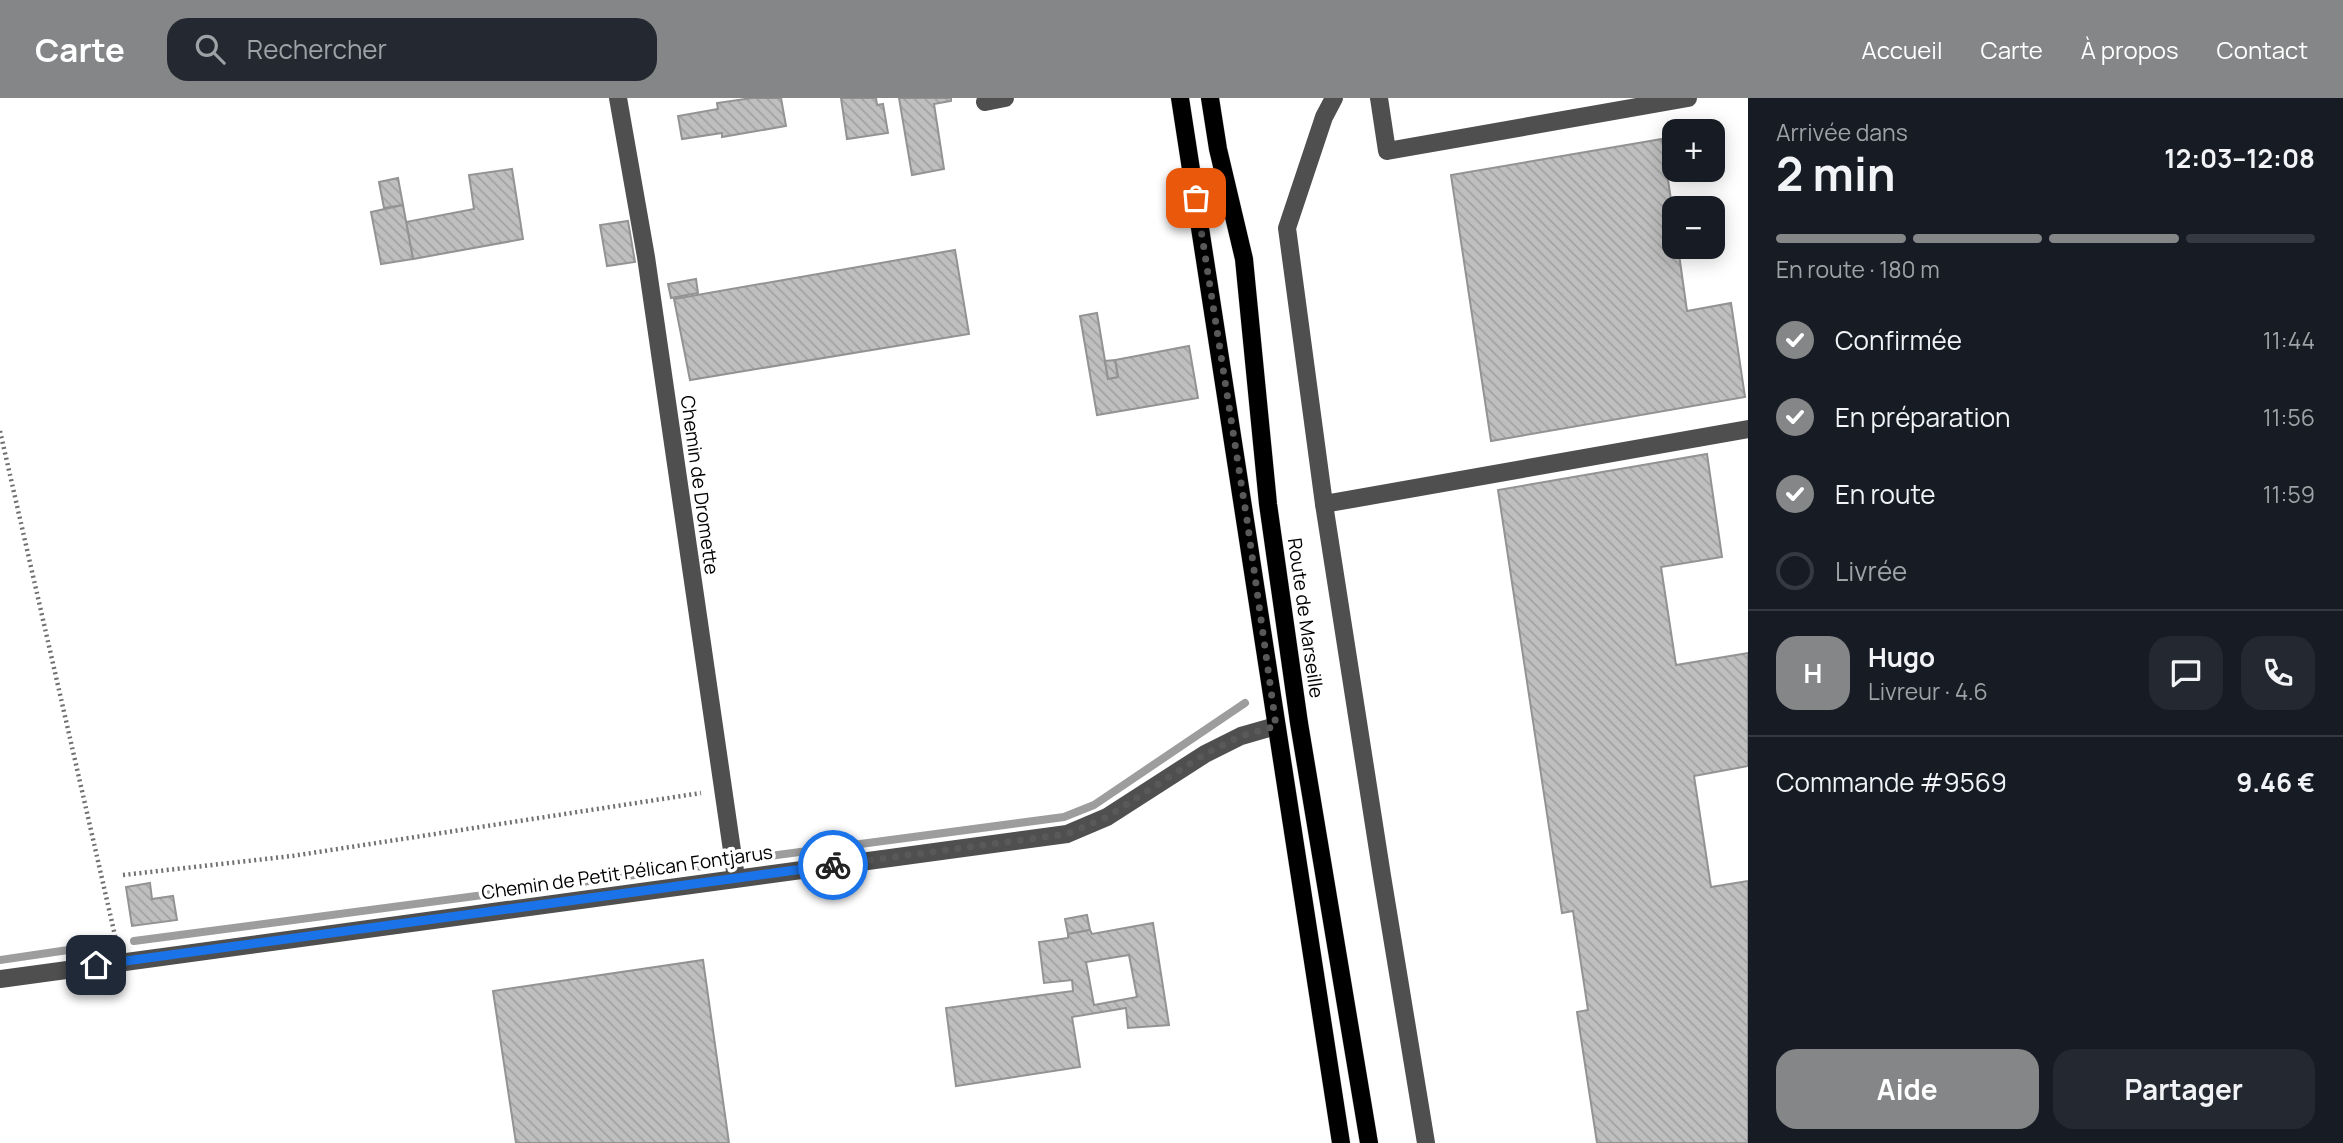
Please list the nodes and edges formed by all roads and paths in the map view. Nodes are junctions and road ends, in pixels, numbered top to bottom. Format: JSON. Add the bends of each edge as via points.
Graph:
{"nodes":[{"id":1,"x":618,"y":98,"type":"edge"},
{"id":2,"x":1005,"y":98,"type":"edge"},
{"id":3,"x":1180,"y":98,"type":"edge"},
{"id":4,"x":1209,"y":98,"type":"edge"},
{"id":5,"x":1334,"y":98,"type":"edge"},
{"id":6,"x":1379,"y":98,"type":"edge"},
{"id":7,"x":1688,"y":98,"type":"edge"},
{"id":8,"x":985,"y":102,"type":"dead end"},
{"id":9,"x":1748,"y":429,"type":"edge"},
{"id":10,"x":0,"y":431,"type":"edge"},
{"id":11,"x":1324,"y":504,"type":"junction"},
{"id":12,"x":1276,"y":726,"type":"junction"},
{"id":13,"x":723,"y":790,"type":"junction"},
{"id":14,"x":124,"y":875,"type":"dead end"},
{"id":15,"x":736,"y":878,"type":"junction"},
{"id":16,"x":121,"y":962,"type":"junction"},
{"id":17,"x":0,"y":979,"type":"edge"},
{"id":18,"x":1341,"y":1143,"type":"edge"},
{"id":19,"x":1370,"y":1143,"type":"edge"},
{"id":20,"x":1426,"y":1143,"type":"edge"}],
"edges":[{"from":1,"to":13,"type":"street","name":"Chemin de Dromette","via":[[646,257]]},
{"from":2,"to":8,"type":"street"},
{"from":3,"to":12,"type":"main road"},
{"from":4,"to":19,"type":"main road","name":"Route de Marseille","via":[[1244,259],[1268,504],[1299,723]]},
{"from":5,"to":11,"type":"street","via":[[1287,228]]},
{"from":6,"to":7,"type":"street","via":[[1387,151]]},
{"from":9,"to":11,"type":"street"},
{"from":10,"to":16,"type":"path"},
{"from":11,"to":20,"type":"street"},
{"from":12,"to":15,"type":"street","name":"Chemin de Petit Pélican Fontjarus","via":[[1241,736],[1205,754],[1107,817],[1067,834]]},
{"from":12,"to":18,"type":"main road"},
{"from":13,"to":14,"type":"path","via":[[292,856]]},
{"from":13,"to":15,"type":"street","name":"Chemin de Dromette"},
{"from":15,"to":16,"type":"street","name":"Chemin de Petit Pélican Fontjarus"},
{"from":16,"to":17,"type":"street","name":"Chemin de Petit Pélican Fontjarus"}]}
